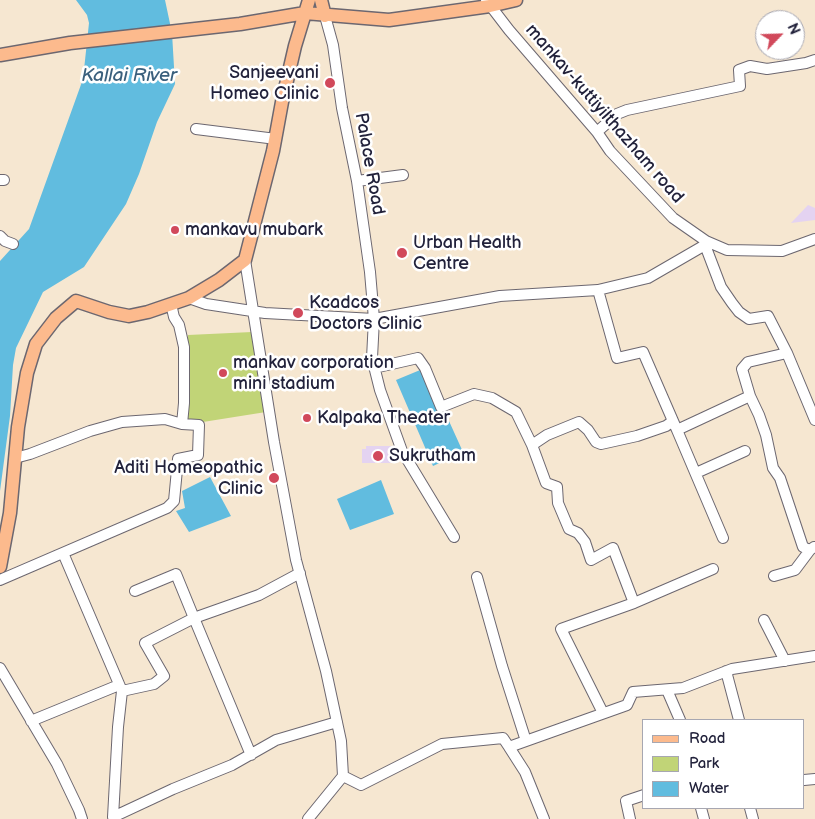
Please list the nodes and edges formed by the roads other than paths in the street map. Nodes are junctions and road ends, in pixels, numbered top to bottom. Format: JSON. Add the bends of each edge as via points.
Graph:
{"nodes":[{"id":1,"x":309,"y":0,"type":"edge"},
{"id":2,"x":321,"y":0,"type":"edge"},
{"id":3,"x":516,"y":0,"type":"edge"},
{"id":4,"x":488,"y":3,"type":"edge"},
{"id":5,"x":305,"y":13,"type":"junction"},
{"id":6,"x":325,"y":16,"type":"junction"},
{"id":7,"x":0,"y":55,"type":"edge"},
{"id":8,"x":815,"y":60,"type":"edge"},
{"id":9,"x":196,"y":129,"type":"dead end"},
{"id":10,"x":597,"y":132,"type":"junction"},
{"id":11,"x":276,"y":139,"type":"junction"},
{"id":12,"x":403,"y":175,"type":"dead end"},
{"id":13,"x":357,"y":181,"type":"junction"},
{"id":14,"x":0,"y":236,"type":"edge"},
{"id":15,"x":815,"y":239,"type":"edge"},
{"id":16,"x":706,"y":243,"type":"junction"},
{"id":17,"x":13,"y":244,"type":"dead end"},
{"id":18,"x":245,"y":260,"type":"junction"},
{"id":19,"x":598,"y":290,"type":"junction"},
{"id":20,"x":189,"y":298,"type":"junction"},
{"id":21,"x":172,"y":304,"type":"junction"},
{"id":22,"x":252,"y":310,"type":"junction"},
{"id":23,"x":374,"y":319,"type":"junction"},
{"id":24,"x":787,"y":353,"type":"junction"},
{"id":25,"x":374,"y":368,"type":"junction"},
{"id":26,"x":750,"y":396,"type":"junction"},
{"id":27,"x":815,"y":420,"type":"edge"},
{"id":28,"x":182,"y":424,"type":"junction"},
{"id":29,"x":675,"y":426,"type":"junction"},
{"id":30,"x":532,"y":445,"type":"junction"},
{"id":31,"x":745,"y":451,"type":"dead end"},
{"id":32,"x":15,"y":458,"type":"junction"},
{"id":33,"x":696,"y":473,"type":"junction"},
{"id":34,"x":454,"y":536,"type":"dead end"},
{"id":35,"x":723,"y":538,"type":"dead end"},
{"id":36,"x":812,"y":548,"type":"edge"},
{"id":37,"x":63,"y":553,"type":"junction"},
{"id":38,"x":0,"y":567,"type":"edge"},
{"id":39,"x":713,"y":569,"type":"dead end"},
{"id":40,"x":300,"y":573,"type":"junction"},
{"id":41,"x":774,"y":576,"type":"dead end"},
{"id":42,"x":477,"y":577,"type":"dead end"},
{"id":43,"x":0,"y":580,"type":"edge"},
{"id":44,"x":135,"y":591,"type":"dead end"},
{"id":45,"x":634,"y":603,"type":"junction"},
{"id":46,"x":194,"y":618,"type":"junction"},
{"id":47,"x":764,"y":620,"type":"dead end"},
{"id":48,"x":815,"y":656,"type":"edge"},
{"id":49,"x":785,"y":661,"type":"junction"},
{"id":50,"x":0,"y":668,"type":"edge"},
{"id":51,"x":726,"y":671,"type":"junction"},
{"id":52,"x":120,"y":688,"type":"junction"},
{"id":53,"x":667,"y":690,"type":"junction"},
{"id":54,"x":603,"y":713,"type":"junction"},
{"id":55,"x":680,"y":719,"type":"edge"},
{"id":56,"x":739,"y":719,"type":"edge"},
{"id":57,"x":31,"y":721,"type":"junction"},
{"id":58,"x":337,"y":722,"type":"junction"},
{"id":59,"x":526,"y":741,"type":"junction"},
{"id":60,"x":509,"y":748,"type":"junction"},
{"id":61,"x":251,"y":754,"type":"junction"},
{"id":62,"x":343,"y":776,"type":"junction"},
{"id":63,"x":642,"y":796,"type":"edge"},
{"id":64,"x":110,"y":818,"type":"edge"},
{"id":65,"x":82,"y":819,"type":"edge"},
{"id":66,"x":308,"y":819,"type":"edge"},
{"id":67,"x":544,"y":819,"type":"edge"},
{"id":68,"x":630,"y":819,"type":"edge"}],
"edges":[{"from":1,"to":5,"type":"main road"},
{"from":2,"to":6,"type":"main road"},
{"from":3,"to":4,"type":"main road"},
{"from":4,"to":6,"type":"main road","via":[[389,20]]},
{"from":4,"to":10,"type":"street","name":"mankav-kuttiyilthazham road"},
{"from":5,"to":6,"type":"main road"},
{"from":5,"to":7,"type":"main road"},
{"from":5,"to":11,"type":"main road"},
{"from":6,"to":13,"type":"street","name":"Palace Road","via":[[334,45],[342,108]]},
{"from":8,"to":10,"type":"street","via":[[767,70],[750,66],[739,70],[740,86],[626,110]]},
{"from":9,"to":11,"type":"street"},
{"from":10,"to":16,"type":"street","name":"mankav-kuttiyilthazham road","via":[[610,151],[672,218]]},
{"from":11,"to":18,"type":"main road"},
{"from":12,"to":13,"type":"street"},
{"from":13,"to":23,"type":"street","name":"Palace Road"},
{"from":14,"to":17,"type":"street"},
{"from":15,"to":16,"type":"street","name":"mankav-kuttiyilthazham road","via":[[782,251],[727,250]]},
{"from":16,"to":19,"type":"street","via":[[648,278]]},
{"from":16,"to":24,"type":"street","via":[[721,287],[732,303],[749,319],[768,316]]},
{"from":18,"to":20,"type":"main road"},
{"from":18,"to":22,"type":"street"},
{"from":19,"to":23,"type":"street","via":[[500,296]]},
{"from":19,"to":29,"type":"street","via":[[617,358],[644,352]]},
{"from":20,"to":21,"type":"main road"},
{"from":20,"to":22,"type":"street","via":[[206,304]]},
{"from":21,"to":28,"type":"street","via":[[184,348]]},
{"from":21,"to":32,"type":"main road","via":[[129,316],[76,301],[56,318],[36,344],[27,373]]},
{"from":22,"to":23,"type":"street"},
{"from":22,"to":40,"type":"street"},
{"from":23,"to":25,"type":"street","name":"Palace Road"},
{"from":24,"to":26,"type":"street","via":[[748,362],[742,369]]},
{"from":24,"to":27,"type":"street"},
{"from":25,"to":30,"type":"street","via":[[418,358],[441,406],[474,394],[492,398],[516,412]]},
{"from":25,"to":34,"type":"street","name":"Palace Road","via":[[402,451]]},
{"from":26,"to":29,"type":"street"},
{"from":26,"to":36,"type":"street","via":[[803,547]]},
{"from":28,"to":32,"type":"street","via":[[165,419],[122,422]]},
{"from":28,"to":37,"type":"street","via":[[199,425],[198,455],[178,459],[174,501],[167,508]]},
{"from":29,"to":30,"type":"street","via":[[601,444],[579,422]]},
{"from":29,"to":33,"type":"street"},
{"from":30,"to":45,"type":"street","via":[[546,483],[558,487],[558,503],[569,529],[578,533],[585,542],[591,560],[613,548]]},
{"from":31,"to":33,"type":"street"},
{"from":32,"to":38,"type":"main road","via":[[10,513]]},
{"from":33,"to":35,"type":"street"},
{"from":36,"to":41,"type":"street","via":[[795,570]]},
{"from":37,"to":43,"type":"street"},
{"from":37,"to":52,"type":"street"},
{"from":39,"to":45,"type":"street"},
{"from":40,"to":46,"type":"street","via":[[259,596]]},
{"from":40,"to":58,"type":"street"},
{"from":42,"to":59,"type":"street"},
{"from":44,"to":46,"type":"street","via":[[176,574]]},
{"from":45,"to":54,"type":"street","via":[[560,628]]},
{"from":46,"to":52,"type":"street","via":[[146,643],[164,676],[154,684]]},
{"from":46,"to":61,"type":"street"},
{"from":47,"to":49,"type":"street"},
{"from":48,"to":49,"type":"street"},
{"from":49,"to":51,"type":"street"},
{"from":50,"to":57,"type":"street"},
{"from":51,"to":53,"type":"street","via":[[683,688]]},
{"from":51,"to":56,"type":"street"},
{"from":52,"to":57,"type":"street"},
{"from":52,"to":64,"type":"street"},
{"from":53,"to":54,"type":"street","via":[[633,692],[627,705]]},
{"from":53,"to":55,"type":"street"},
{"from":54,"to":59,"type":"street"},
{"from":57,"to":65,"type":"street","via":[[57,764]]},
{"from":58,"to":61,"type":"street","via":[[276,740]]},
{"from":58,"to":62,"type":"street"},
{"from":59,"to":60,"type":"street"},
{"from":60,"to":62,"type":"street","via":[[503,738],[442,744],[361,785]]},
{"from":60,"to":67,"type":"street","via":[[525,772]]},
{"from":61,"to":64,"type":"street","via":[[232,766]]},
{"from":62,"to":66,"type":"street"},
{"from":63,"to":68,"type":"street","via":[[626,801]]}]}
